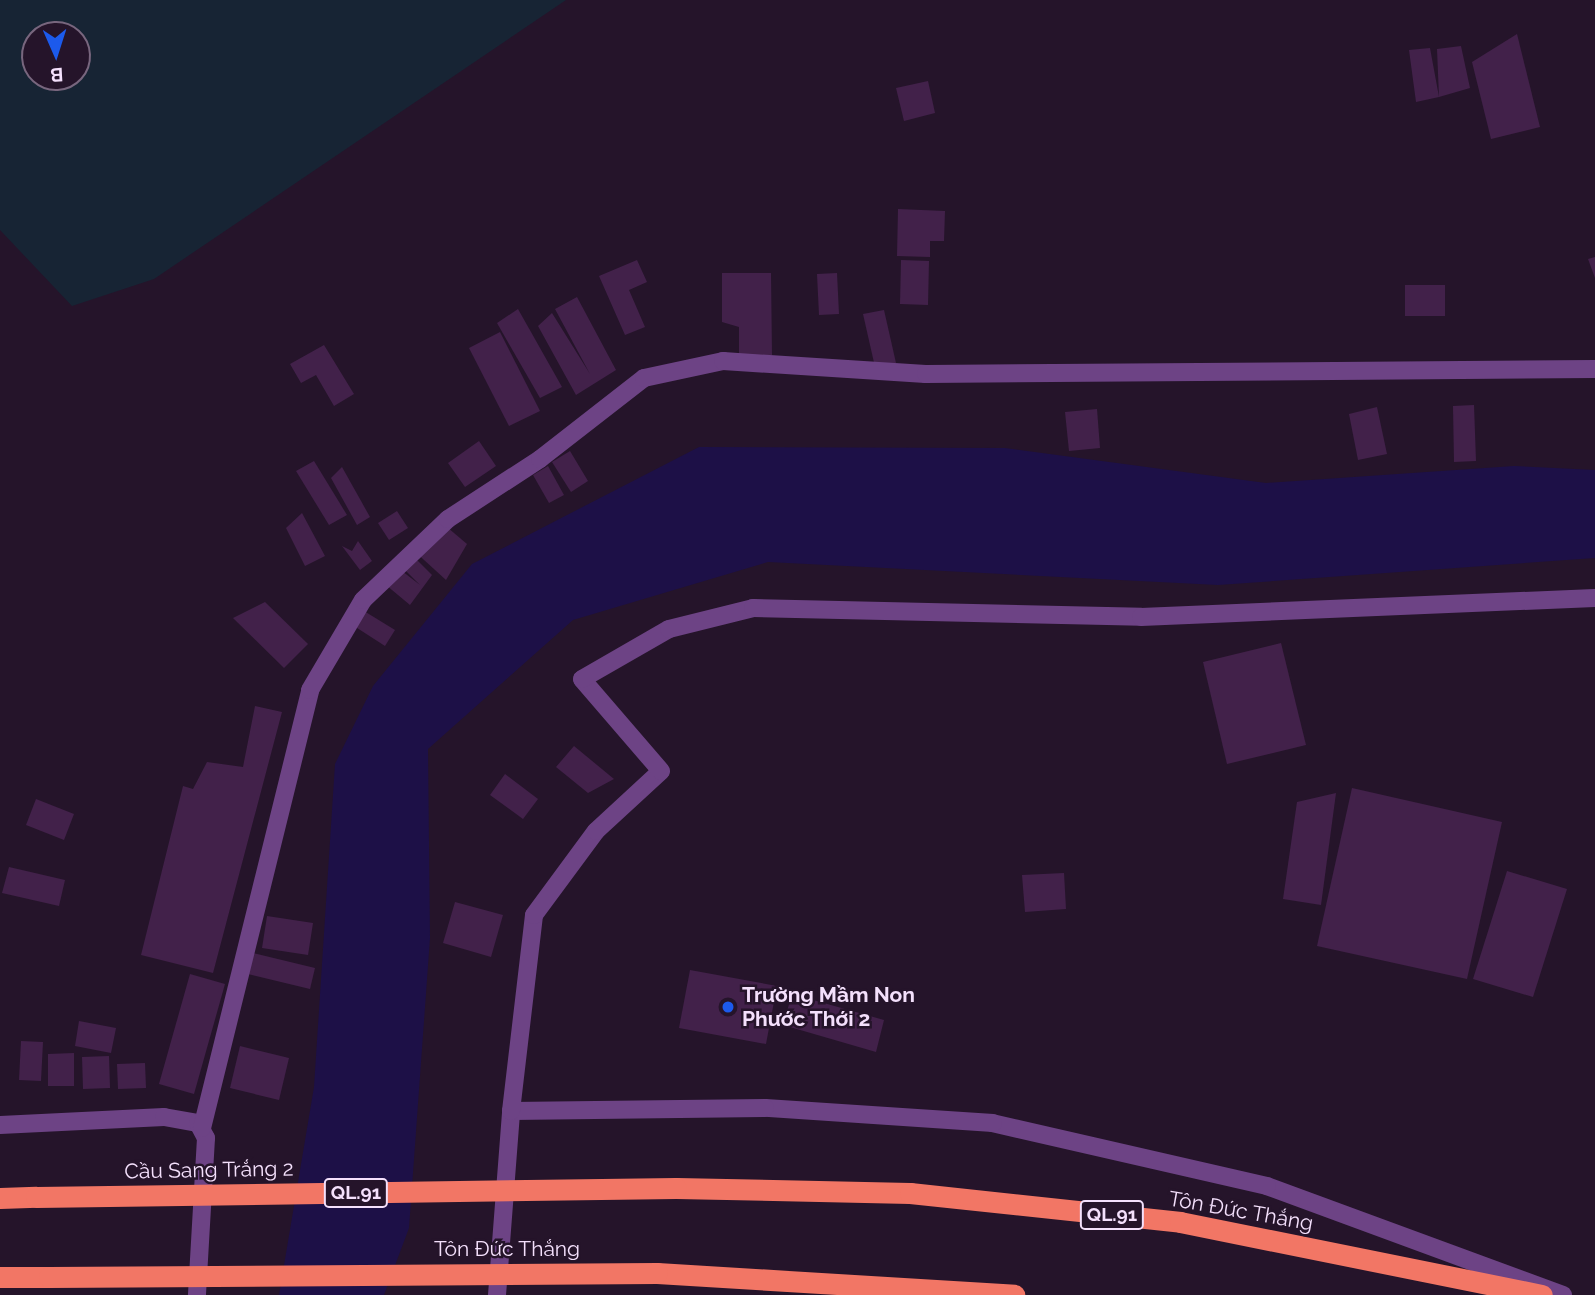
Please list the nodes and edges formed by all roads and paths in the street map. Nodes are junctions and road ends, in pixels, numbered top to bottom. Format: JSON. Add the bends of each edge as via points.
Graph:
{"nodes":[{"id":1,"x":1595,"y":369,"type":"edge"},
{"id":2,"x":1595,"y":598,"type":"edge"},
{"id":3,"x":511,"y":1111,"type":"junction"},
{"id":4,"x":0,"y":1125,"type":"edge"},
{"id":5,"x":202,"y":1128,"type":"junction"},
{"id":6,"x":676,"y":1188,"type":"joint"},
{"id":7,"x":0,"y":1198,"type":"edge"},
{"id":8,"x":0,"y":1277,"type":"edge"},
{"id":9,"x":197,"y":1295,"type":"edge"},
{"id":10,"x":497,"y":1295,"type":"edge"},
{"id":11,"x":1014,"y":1295,"type":"edge"},
{"id":12,"x":1542,"y":1295,"type":"edge"},
{"id":13,"x":1563,"y":1295,"type":"edge"}],
"edges":[{"from":1,"to":5,"type":"street","via":[[940,374],[723,361],[644,378],[540,458],[448,519],[363,600],[323,667],[310,690],[276,809]]},
{"from":2,"to":3,"type":"street","via":[[1141,617],[753,608],[668,629],[582,679],[661,771],[596,831],[534,915]]},
{"from":3,"to":10,"type":"street"},
{"from":3,"to":13,"type":"street","via":[[765,1108],[993,1123],[1267,1186]]},
{"from":4,"to":5,"type":"street","via":[[164,1116],[190,1119]]},
{"from":5,"to":9,"type":"street"},
{"from":6,"to":7,"type":"highway","name":"Cầu Sang Trắng 2","number":"QL.91","bridge":true},
{"from":6,"to":12,"type":"highway","name":"Tôn Đức Thắng","number":"QL.91","via":[[910,1193],[1180,1222]]},
{"from":8,"to":11,"type":"highway","name":"Tôn Đức Thắng","bridge":true,"via":[[657,1273]]}]}
